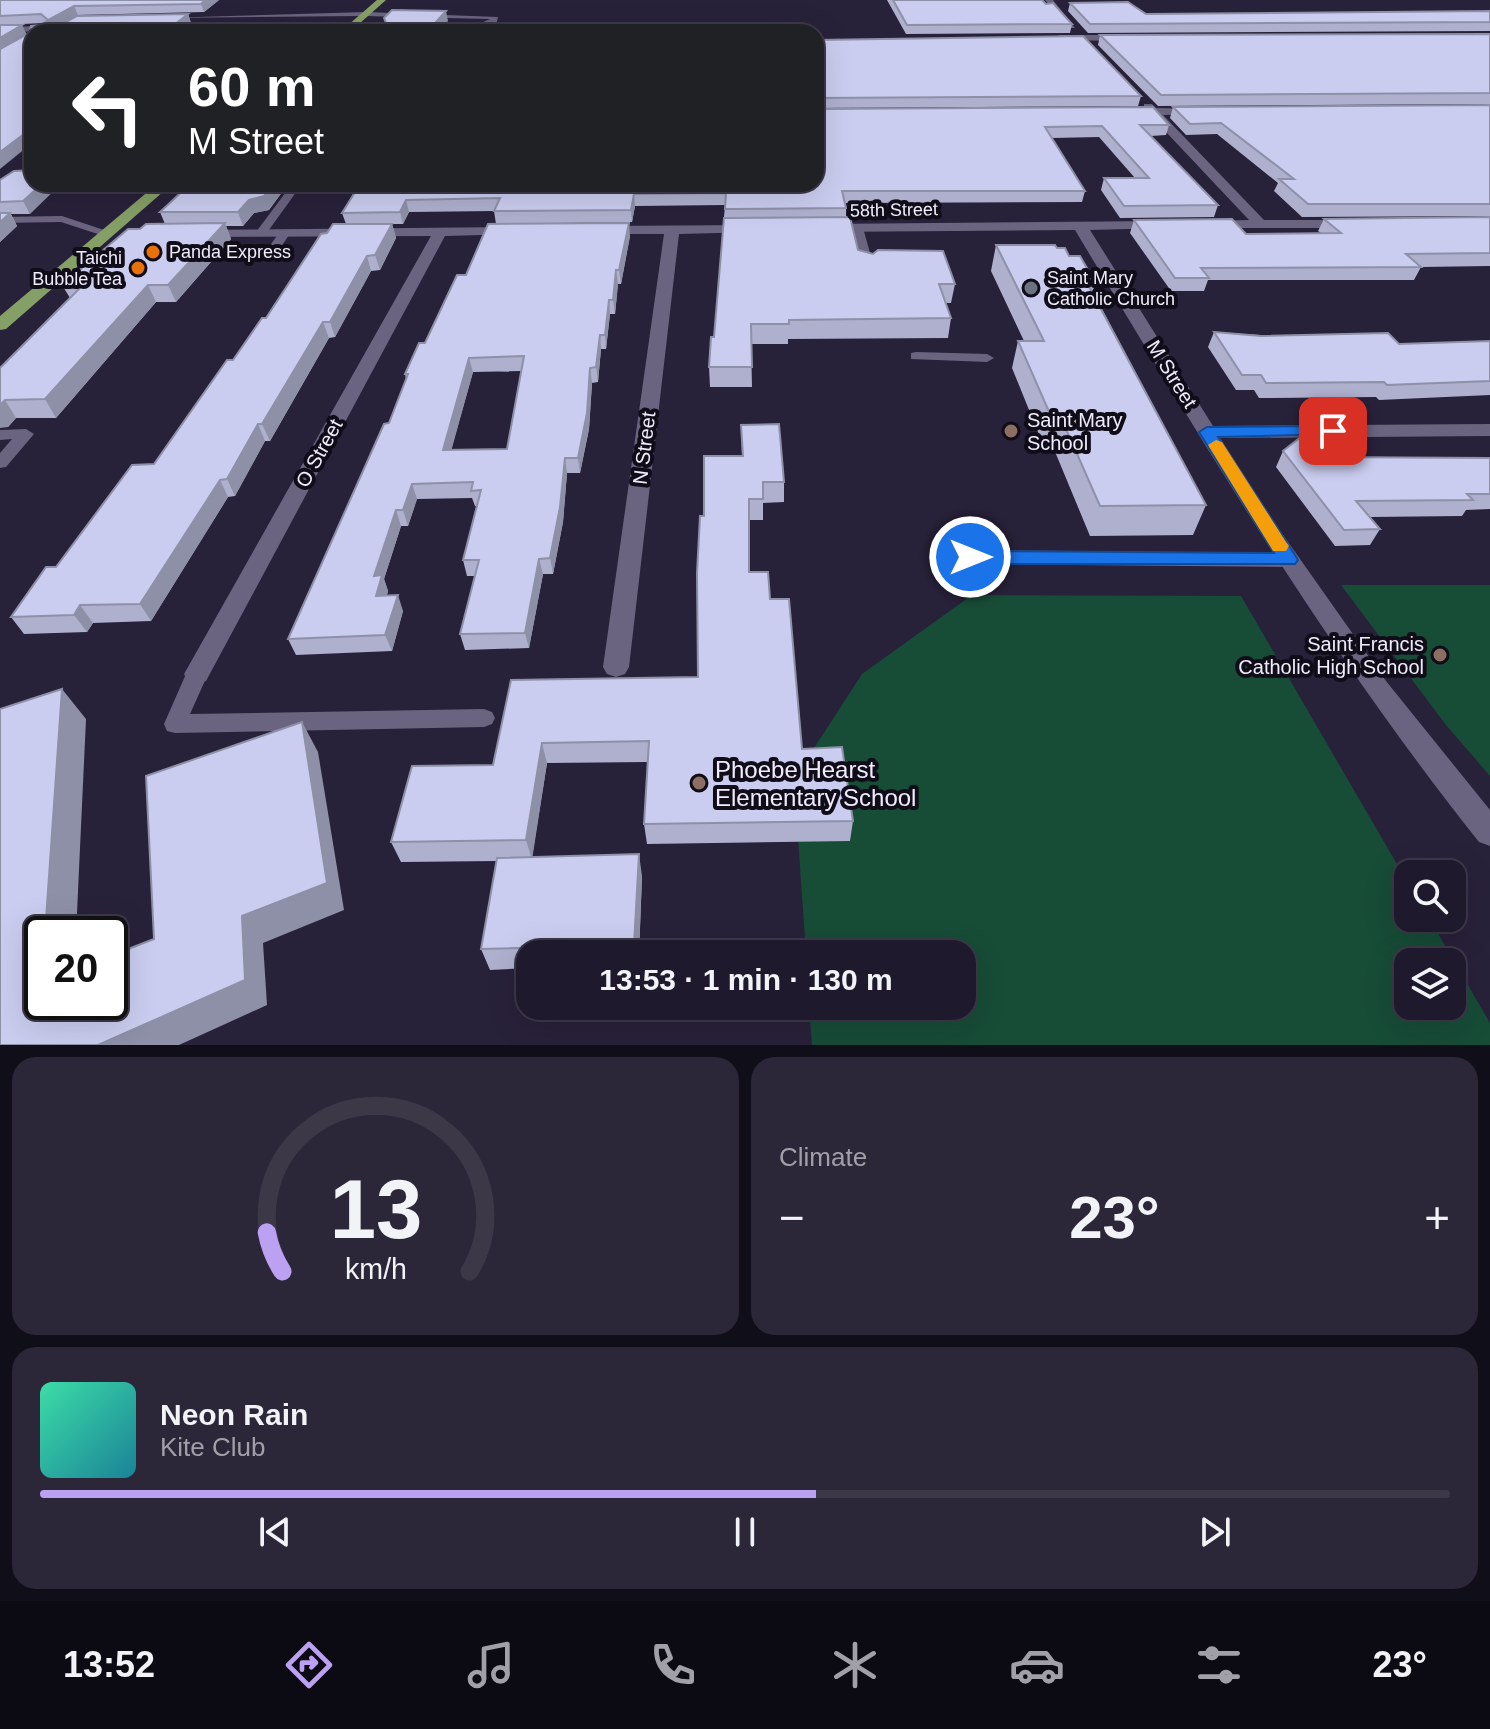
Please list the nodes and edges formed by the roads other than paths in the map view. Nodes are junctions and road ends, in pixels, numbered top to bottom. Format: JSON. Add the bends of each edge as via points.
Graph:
{"nodes":[{"id":1,"x":382,"y":0,"type":"edge"},
{"id":2,"x":1049,"y":0,"type":"edge"},
{"id":3,"x":263,"y":8,"type":"dead end"},
{"id":4,"x":409,"y":8,"type":"edge"},
{"id":5,"x":369,"y":13,"type":"junction"},
{"id":6,"x":221,"y":16,"type":"junction"},
{"id":7,"x":255,"y":16,"type":"junction"},
{"id":8,"x":476,"y":16,"type":"junction"},
{"id":9,"x":157,"y":18,"type":"edge"},
{"id":10,"x":211,"y":24,"type":"dead end"},
{"id":11,"x":355,"y":24,"type":"edge"},
{"id":12,"x":483,"y":24,"type":"edge"},
{"id":13,"x":492,"y":24,"type":"edge"},
{"id":14,"x":24,"y":28,"type":"edge"},
{"id":15,"x":0,"y":29,"type":"edge"},
{"id":16,"x":1084,"y":38,"type":"junction"},
{"id":17,"x":1142,"y":38,"type":"edge"},
{"id":18,"x":1041,"y":39,"type":"edge"},
{"id":19,"x":1094,"y":49,"type":"edge"},
{"id":20,"x":1134,"y":91,"type":"edge"},
{"id":21,"x":1217,"y":111,"type":"edge"},
{"id":22,"x":1108,"y":112,"type":"edge"},
{"id":23,"x":1154,"y":112,"type":"junction"},
{"id":24,"x":24,"y":173,"type":"edge"},
{"id":25,"x":0,"y":191,"type":"edge"},
{"id":26,"x":156,"y":192,"type":"edge"},
{"id":27,"x":291,"y":192,"type":"edge"},
{"id":28,"x":0,"y":220,"type":"edge"},
{"id":29,"x":1359,"y":224,"type":"edge"},
{"id":30,"x":1261,"y":225,"type":"junction"},
{"id":31,"x":1080,"y":226,"type":"junction"},
{"id":32,"x":810,"y":228,"type":"edge"},
{"id":33,"x":857,"y":228,"type":"junction"},
{"id":34,"x":763,"y":229,"type":"edge"},
{"id":35,"x":591,"y":230,"type":"edge"},
{"id":36,"x":672,"y":230,"type":"junction"},
{"id":37,"x":527,"y":231,"type":"edge"},
{"id":38,"x":262,"y":232,"type":"junction"},
{"id":39,"x":285,"y":232,"type":"junction"},
{"id":40,"x":440,"y":232,"type":"junction"},
{"id":41,"x":107,"y":233,"type":"junction"},
{"id":42,"x":137,"y":233,"type":"edge"},
{"id":43,"x":183,"y":233,"type":"edge"},
{"id":44,"x":275,"y":247,"type":"dead end"},
{"id":45,"x":868,"y":267,"type":"edge"},
{"id":46,"x":1,"y":323,"type":"edge"},
{"id":47,"x":916,"y":356,"type":"dead end"},
{"id":48,"x":987,"y":358,"type":"dead end"},
{"id":49,"x":1490,"y":430,"type":"edge"},
{"id":50,"x":1207,"y":432,"type":"junction"},
{"id":51,"x":0,"y":435,"type":"edge"},
{"id":52,"x":0,"y":463,"type":"edge"},
{"id":53,"x":970,"y":557,"type":"dead end"},
{"id":54,"x":1288,"y":560,"type":"junction"},
{"id":55,"x":616,"y":667,"type":"dead end"},
{"id":56,"x":197,"y":674,"type":"joint"},
{"id":57,"x":484,"y":718,"type":"dead end"},
{"id":58,"x":1490,"y":832,"type":"edge"}],
"edges":[{"from":1,"to":5,"type":"main road"},
{"from":2,"to":16,"type":"street"},
{"from":3,"to":7,"type":"lane"},
{"from":4,"to":5,"type":"lane"},
{"from":5,"to":7,"type":"lane"},
{"from":5,"to":8,"type":"lane"},
{"from":5,"to":11,"type":"main road"},
{"from":6,"to":7,"type":"lane"},
{"from":6,"to":9,"type":"lane"},
{"from":6,"to":10,"type":"lane"},
{"from":8,"to":12,"type":"lane"},
{"from":8,"to":13,"type":"lane","via":[[494,17]]},
{"from":14,"to":15,"type":"lane"},
{"from":16,"to":17,"type":"street"},
{"from":16,"to":18,"type":"street"},
{"from":16,"to":19,"type":"street"},
{"from":20,"to":23,"type":"street"},
{"from":21,"to":23,"type":"street"},
{"from":22,"to":23,"type":"street"},
{"from":23,"to":30,"type":"street"},
{"from":24,"to":25,"type":"lane"},
{"from":26,"to":41,"type":"main road"},
{"from":27,"to":38,"type":"lane"},
{"from":28,"to":41,"type":"lane","via":[[62,219]]},
{"from":29,"to":30,"type":"street","name":"58th Street"},
{"from":30,"to":31,"type":"street","name":"58th Street"},
{"from":31,"to":33,"type":"street","name":"58th Street"},
{"from":31,"to":50,"type":"street","name":"M Street"},
{"from":32,"to":33,"type":"street","name":"58th Street"},
{"from":33,"to":45,"type":"lane"},
{"from":34,"to":36,"type":"street"},
{"from":35,"to":36,"type":"street"},
{"from":36,"to":55,"type":"street","name":"N Street"},
{"from":37,"to":40,"type":"street"},
{"from":38,"to":39,"type":"street"},
{"from":38,"to":43,"type":"street"},
{"from":39,"to":40,"type":"street"},
{"from":39,"to":44,"type":"lane"},
{"from":40,"to":56,"type":"street","name":"O Street"},
{"from":41,"to":42,"type":"street"},
{"from":41,"to":46,"type":"main road"},
{"from":47,"to":48,"type":"lane"},
{"from":49,"to":50,"type":"street"},
{"from":50,"to":54,"type":"street","name":"M Street"},
{"from":51,"to":52,"type":"lane","via":[[26,434]]},
{"from":53,"to":54,"type":"lane"},
{"from":54,"to":58,"type":"street","name":"M Street","via":[[1367,677]]},
{"from":56,"to":57,"type":"lane","via":[[175,724]]}]}
